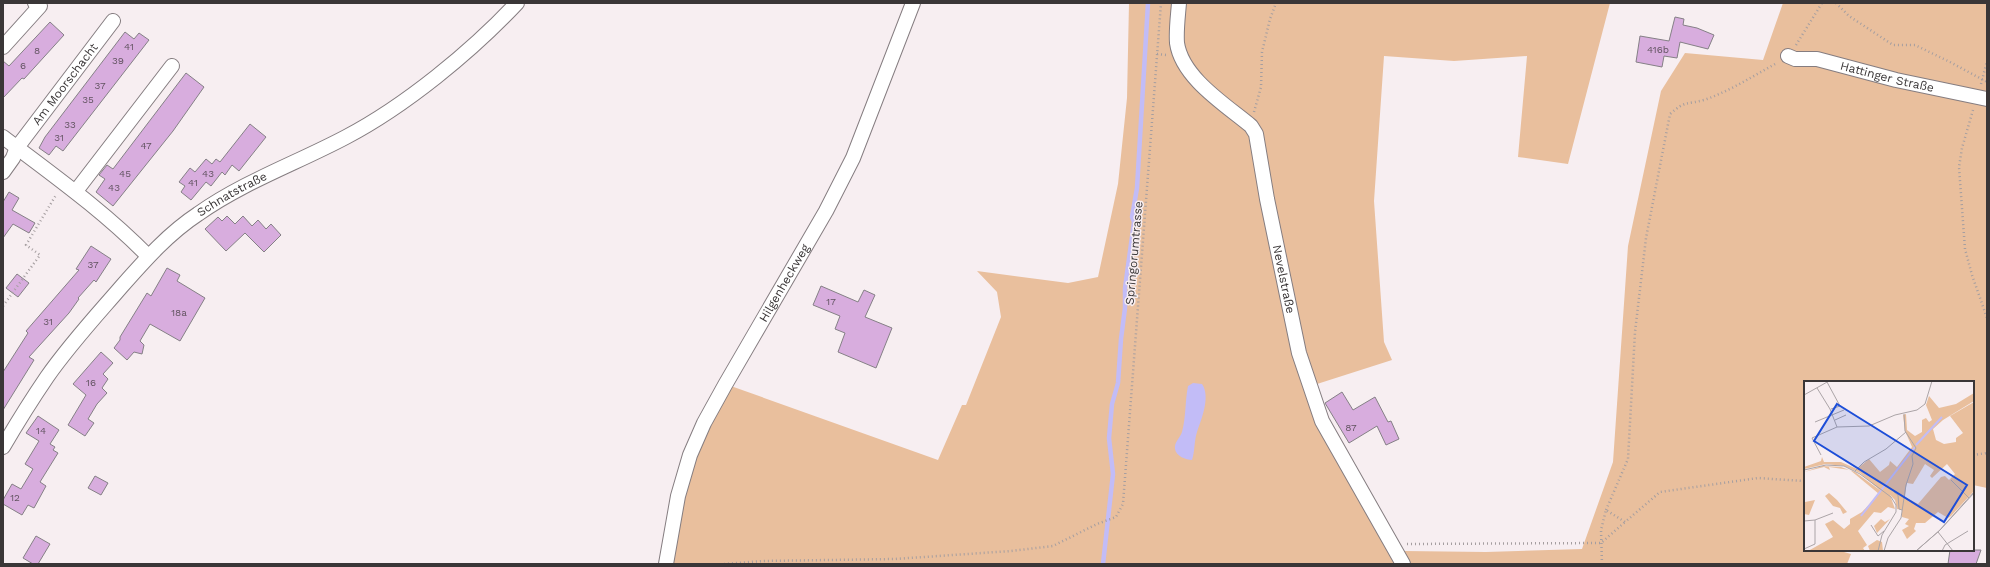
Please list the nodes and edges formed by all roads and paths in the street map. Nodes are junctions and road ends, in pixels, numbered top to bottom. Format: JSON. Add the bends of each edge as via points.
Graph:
{"nodes":[{"id":1,"x":517,"y":3,"type":"edge"},
{"id":2,"x":912,"y":3,"type":"edge"},
{"id":3,"x":1161,"y":3,"type":"edge"},
{"id":4,"x":1179,"y":3,"type":"edge"},
{"id":5,"x":1276,"y":3,"type":"edge"},
{"id":6,"x":1822,"y":3,"type":"edge"},
{"id":7,"x":1836,"y":3,"type":"edge"},
{"id":8,"x":37,"y":4,"type":"edge"},
{"id":9,"x":113,"y":21,"type":"dead end"},
{"id":10,"x":3,"y":47,"type":"edge"},
{"id":11,"x":1788,"y":56,"type":"junction"},
{"id":12,"x":1987,"y":61,"type":"edge"},
{"id":13,"x":172,"y":66,"type":"dead end"},
{"id":14,"x":1982,"y":80,"type":"junction"},
{"id":15,"x":1987,"y":82,"type":"edge"},
{"id":16,"x":1982,"y":98,"type":"edge"},
{"id":17,"x":1251,"y":126,"type":"junction"},
{"id":18,"x":3,"y":137,"type":"edge"},
{"id":19,"x":17,"y":147,"type":"junction"},
{"id":20,"x":3,"y":172,"type":"edge"},
{"id":21,"x":64,"y":182,"type":"junction"},
{"id":22,"x":76,"y":191,"type":"junction"},
{"id":23,"x":148,"y":256,"type":"junction"},
{"id":24,"x":3,"y":306,"type":"edge"},
{"id":25,"x":1987,"y":318,"type":"edge"},
{"id":26,"x":3,"y":447,"type":"edge"},
{"id":27,"x":1987,"y":454,"type":"edge"},
{"id":28,"x":1974,"y":455,"type":"edge"},
{"id":29,"x":1804,"y":481,"type":"edge"},
{"id":30,"x":1606,"y":510,"type":"junction"},
{"id":31,"x":1625,"y":522,"type":"junction"},
{"id":32,"x":1601,"y":543,"type":"junction"},
{"id":33,"x":1393,"y":544,"type":"junction"},
{"id":34,"x":666,"y":564,"type":"edge"},
{"id":35,"x":724,"y":564,"type":"edge"},
{"id":36,"x":1403,"y":564,"type":"edge"},
{"id":37,"x":1602,"y":564,"type":"edge"}],
"edges":[{"from":1,"to":23,"type":"street","name":"Schnatstraße","via":[[454,61],[388,112],[346,137],[211,205]]},
{"from":2,"to":34,"type":"street","name":"Hilgenheckweg","via":[[853,158],[823,217],[704,423],[690,455],[678,496]]},
{"from":3,"to":35,"type":"path","name":"Springorumtrasse","via":[[1123,504],[1116,517],[1053,546],[953,556]]},
{"from":4,"to":17,"type":"street","name":"Nevelstraße","via":[[1177,44],[1186,67],[1195,79]]},
{"from":5,"to":17,"type":"path","via":[[1262,52],[1261,87]]},
{"from":6,"to":11,"type":"path"},
{"from":7,"to":14,"type":"path","via":[[1849,16],[1893,45],[1915,46]]},
{"from":8,"to":10,"type":"street"},
{"from":9,"to":19,"type":"street","name":"Am Moorschacht"},
{"from":11,"to":16,"type":"street","name":"Hattinger Straße","via":[[1817,59],[1896,80]]},
{"from":11,"to":30,"type":"path","via":[[1738,85],[1703,100],[1682,104],[1670,114],[1646,238],[1635,332],[1628,459]]},
{"from":12,"to":14,"type":"path"},
{"from":13,"to":22,"type":"street"},
{"from":14,"to":15,"type":"path"},
{"from":14,"to":16,"type":"path"},
{"from":16,"to":25,"type":"path","via":[[1962,148],[1959,167],[1965,249]]},
{"from":17,"to":33,"type":"street","name":"Nevelstraße","via":[[1258,140],[1301,361],[1322,421]]},
{"from":18,"to":19,"type":"street"},
{"from":19,"to":20,"type":"street","name":"Am Moorschacht"},
{"from":19,"to":21,"type":"street"},
{"from":21,"to":22,"type":"street"},
{"from":21,"to":24,"type":"path","via":[[26,245],[40,255]]},
{"from":22,"to":23,"type":"street"},
{"from":23,"to":26,"type":"street","name":"Schnatstraße","via":[[48,375]]},
{"from":27,"to":28,"type":"path"},
{"from":29,"to":31,"type":"path","via":[[1758,478],[1660,492]]},
{"from":30,"to":31,"type":"path"},
{"from":30,"to":32,"type":"path","via":[[1600,530]]},
{"from":31,"to":32,"type":"path"},
{"from":32,"to":33,"type":"path"},
{"from":32,"to":37,"type":"path"},
{"from":33,"to":36,"type":"street","name":"Nevelstraße"}]}
